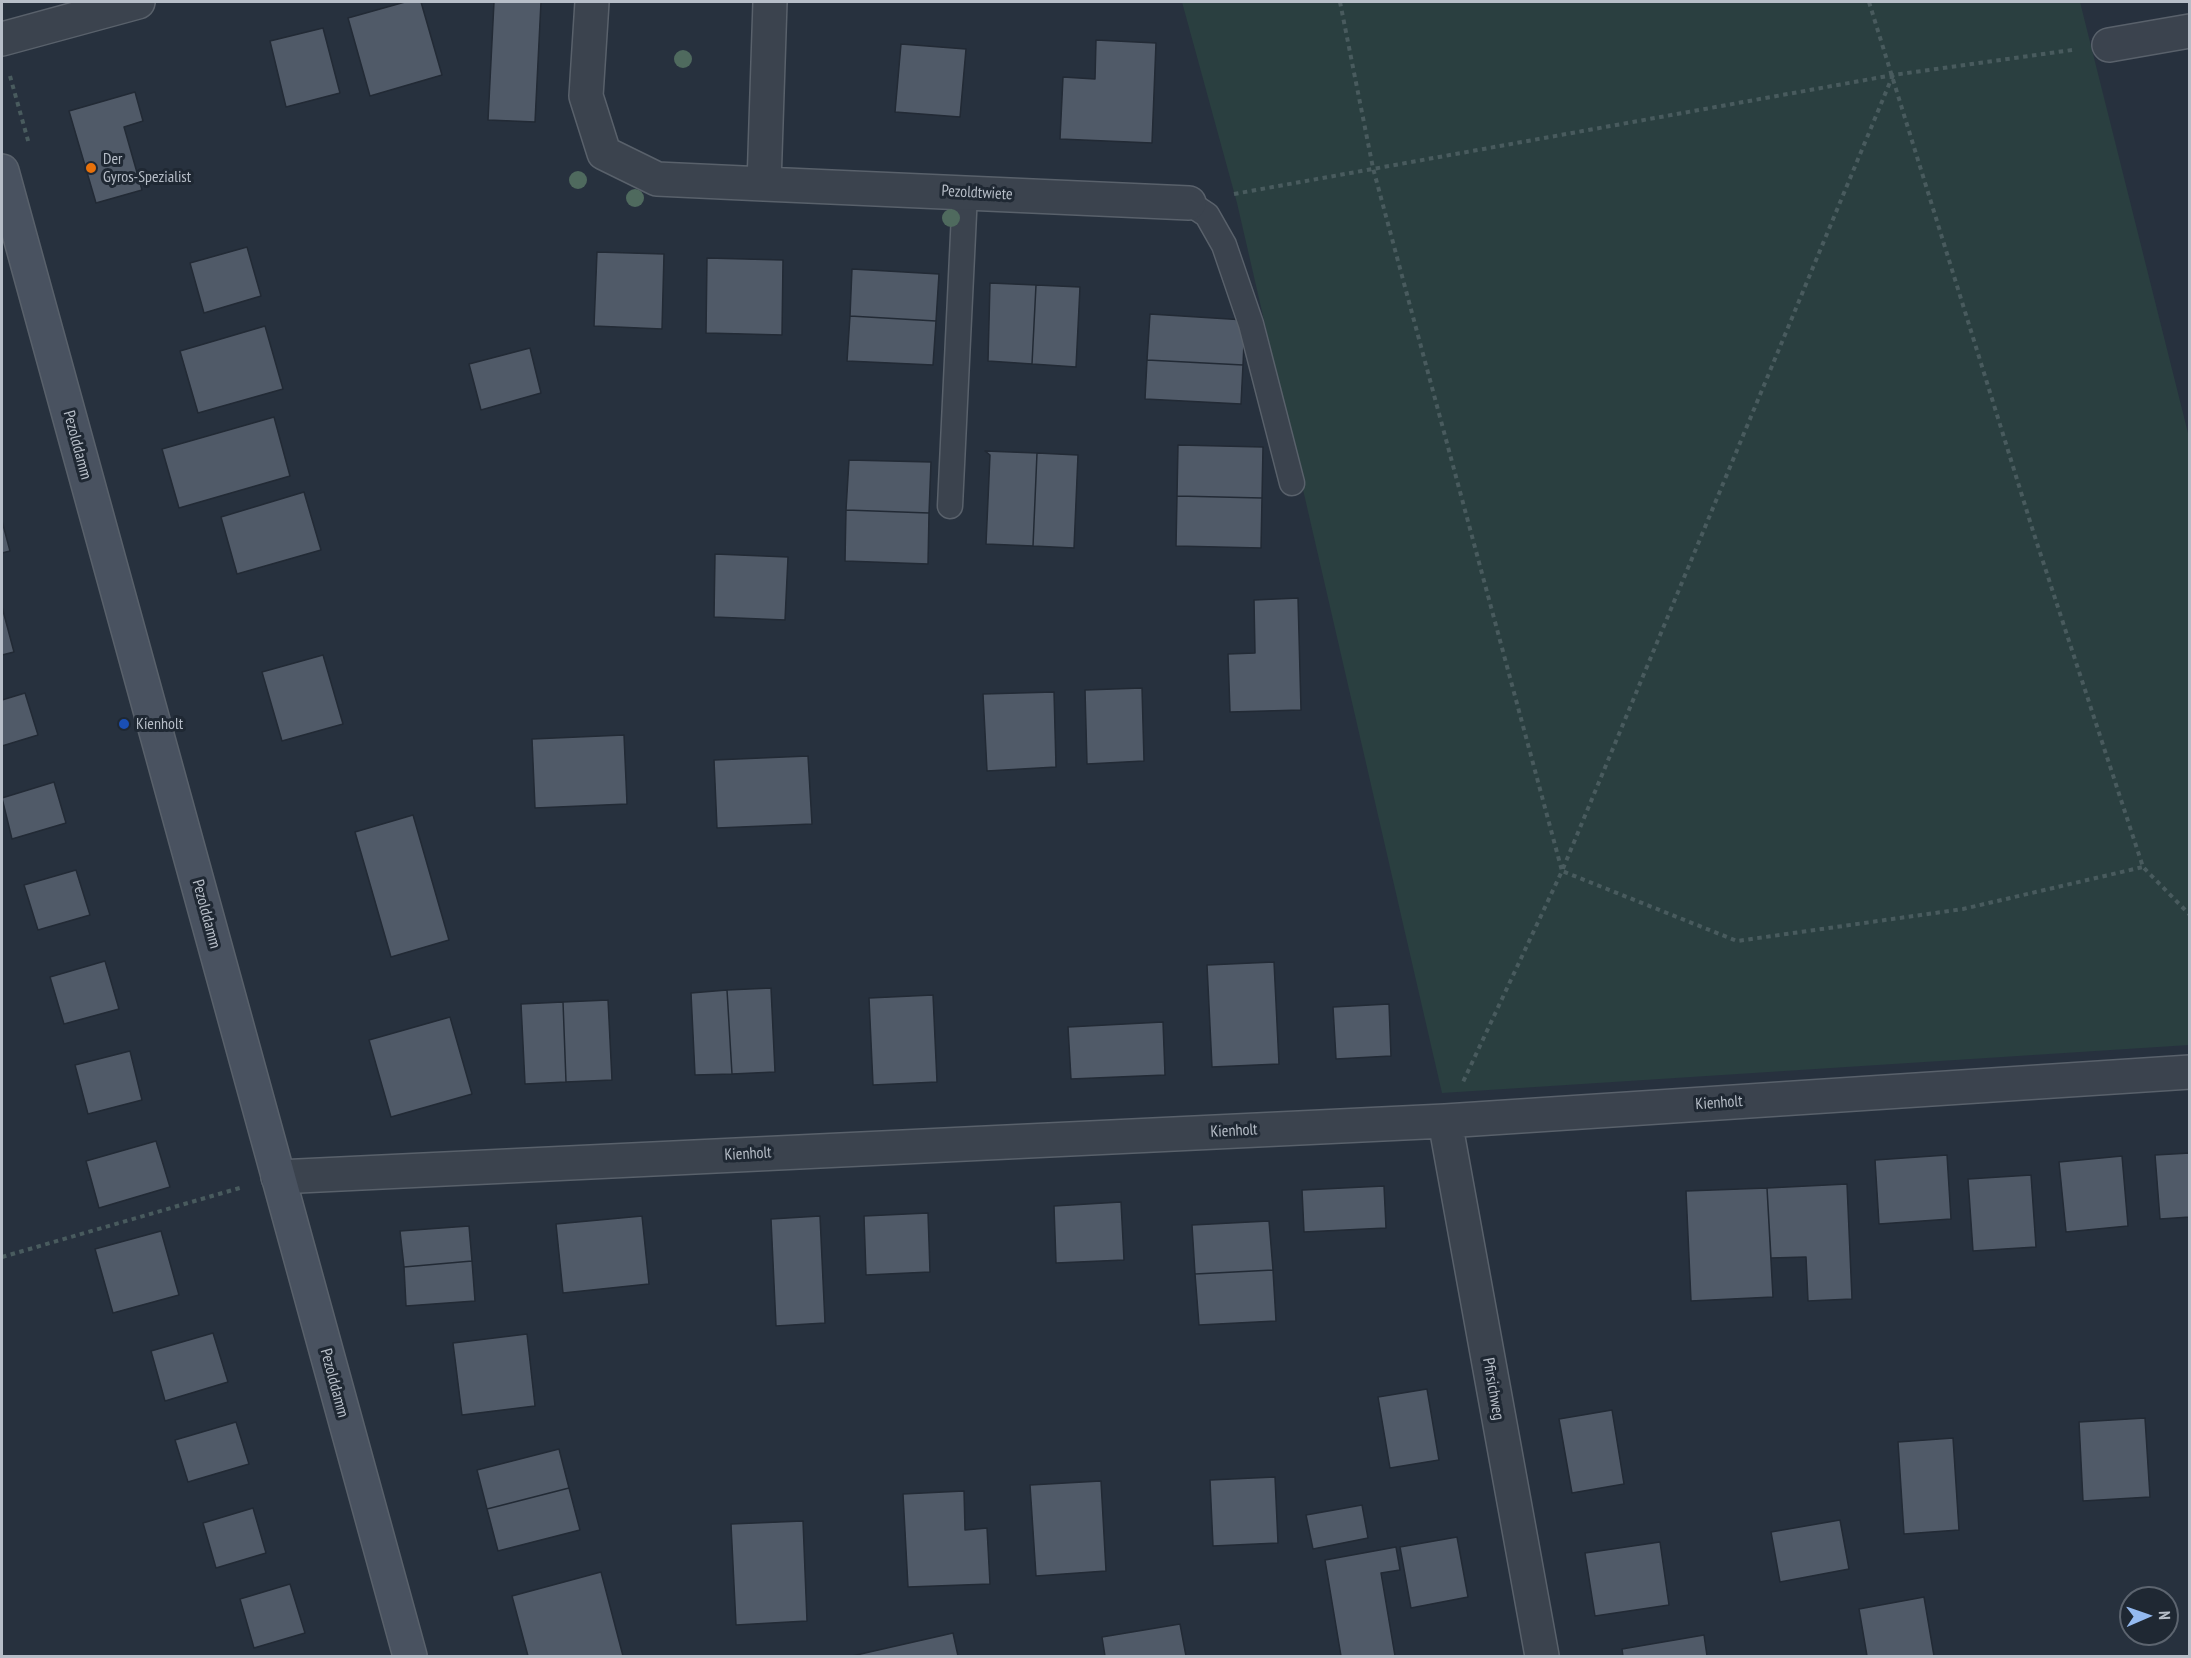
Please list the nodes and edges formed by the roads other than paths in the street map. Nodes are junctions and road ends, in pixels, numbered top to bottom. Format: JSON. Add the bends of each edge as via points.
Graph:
{"nodes":[{"id":1,"x":138,"y":2,"type":"edge"},
{"id":2,"x":592,"y":2,"type":"edge"},
{"id":3,"x":770,"y":2,"type":"edge"},
{"id":4,"x":2190,"y":31,"type":"edge"},
{"id":5,"x":2,"y":39,"type":"edge"},
{"id":6,"x":2109,"y":45,"type":"road end"},
{"id":7,"x":2,"y":171,"type":"edge"},
{"id":8,"x":764,"y":184,"type":"junction"},
{"id":9,"x":965,"y":193,"type":"junction"},
{"id":10,"x":1189,"y":203,"type":"joint"},
{"id":11,"x":1292,"y":483,"type":"dead end"},
{"id":12,"x":950,"y":506,"type":"dead end"},
{"id":13,"x":2190,"y":1072,"type":"edge"},
{"id":14,"x":1445,"y":1121,"type":"junction"},
{"id":15,"x":278,"y":1177,"type":"junction"},
{"id":16,"x":410,"y":1656,"type":"edge"},
{"id":17,"x":1542,"y":1656,"type":"edge"}],
"edges":[{"from":1,"to":5,"type":"street"},
{"from":2,"to":8,"type":"street","name":"Pezoldtwiete","via":[[586,96],[604,153],[657,179]]},
{"from":3,"to":8,"type":"street"},
{"from":4,"to":6,"type":"street"},
{"from":7,"to":15,"type":"street","name":"Pezolddamm"},
{"from":8,"to":9,"type":"street","name":"Pezoldtwiete"},
{"from":9,"to":10,"type":"street","name":"Pezoldtwiete"},
{"from":9,"to":12,"type":"lane"},
{"from":10,"to":11,"type":"lane","via":[[1208,215],[1224,245],[1251,324]]},
{"from":13,"to":14,"type":"street","name":"Kienholt"},
{"from":14,"to":15,"type":"street","name":"Kienholt"},
{"from":14,"to":17,"type":"street","name":"Pfirsichweg"},
{"from":15,"to":16,"type":"street","name":"Pezolddamm"}]}
